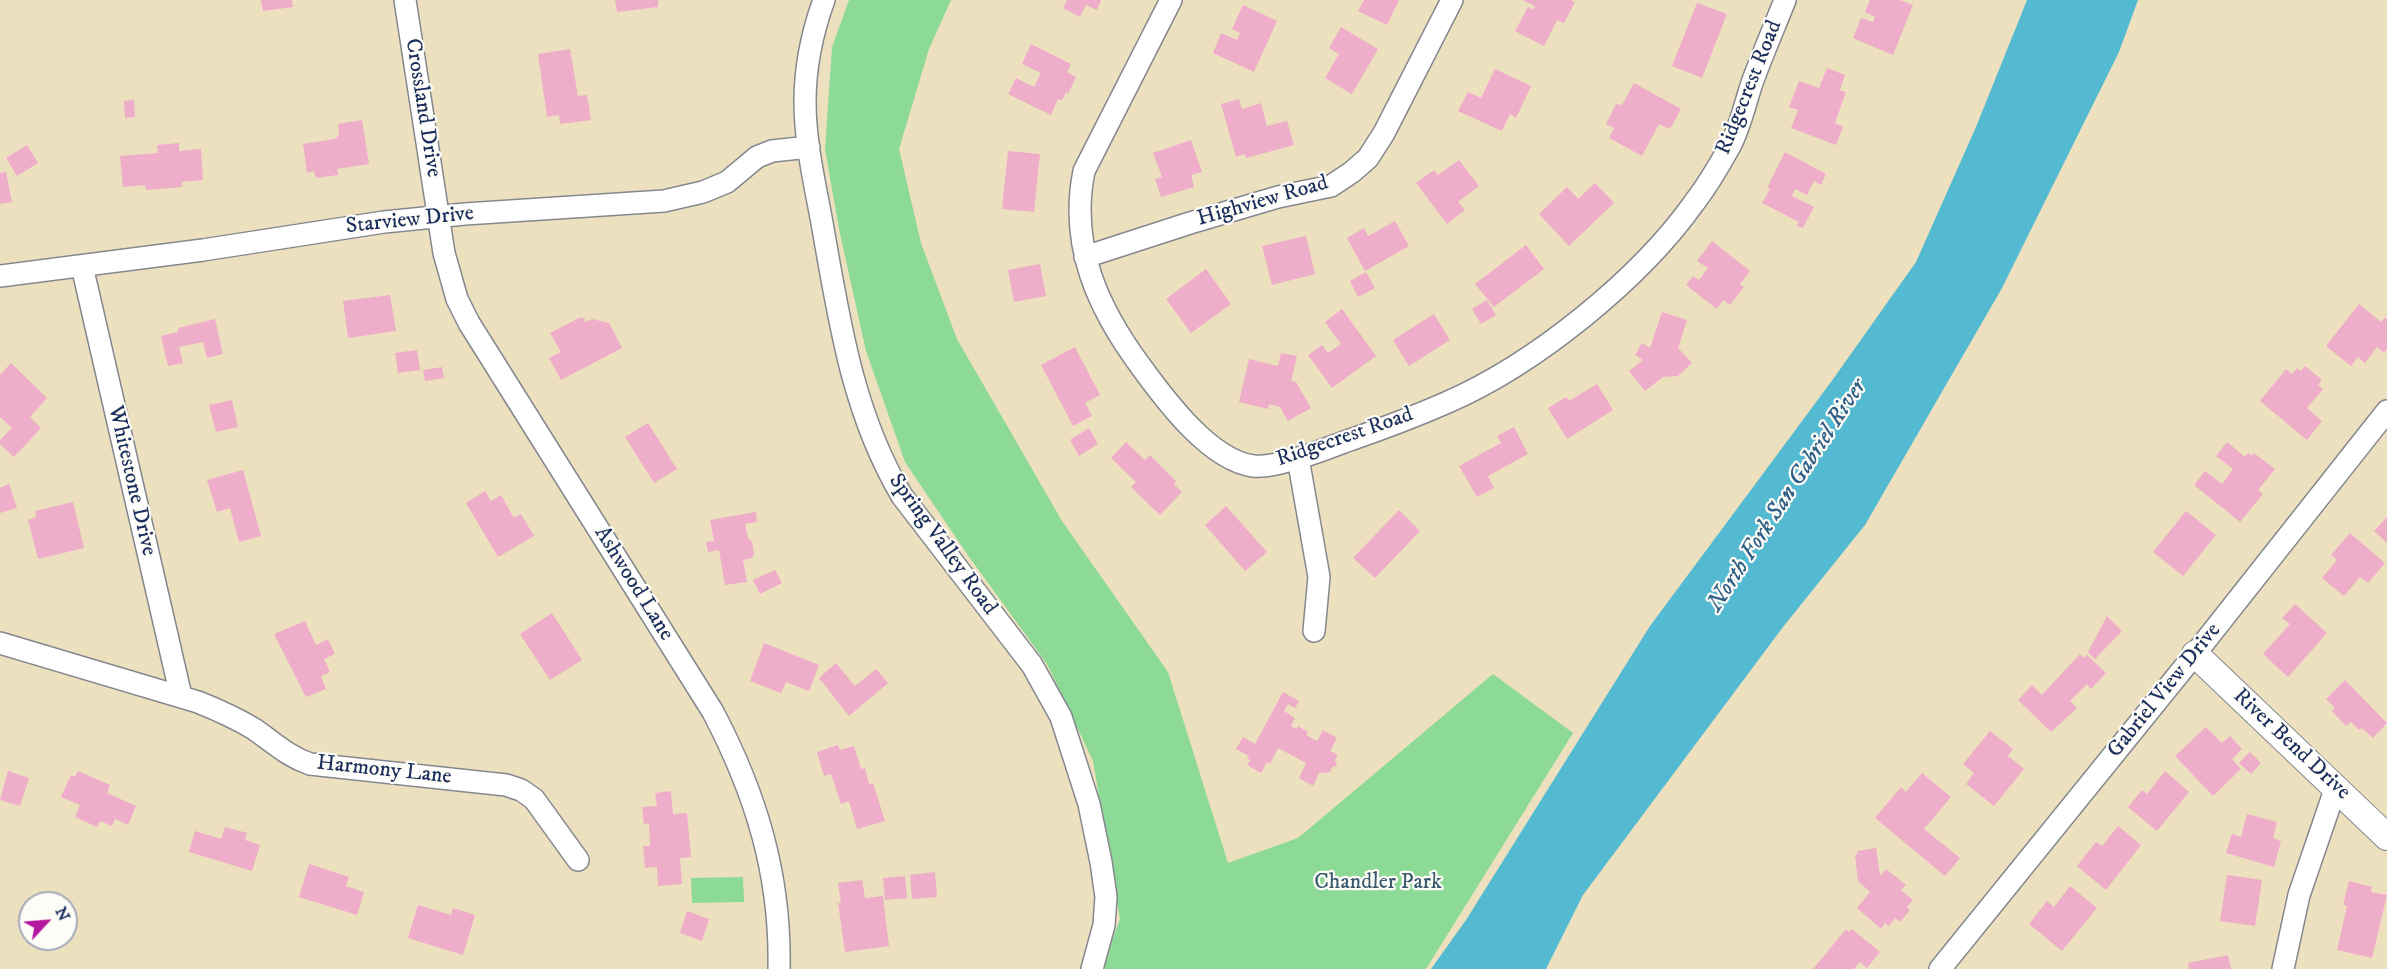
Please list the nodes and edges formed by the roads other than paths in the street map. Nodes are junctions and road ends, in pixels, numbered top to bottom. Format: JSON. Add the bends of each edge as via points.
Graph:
{"nodes":[{"id":1,"x":405,"y":0,"type":"edge"},
{"id":2,"x":824,"y":0,"type":"edge"},
{"id":3,"x":1171,"y":0,"type":"edge"},
{"id":4,"x":1452,"y":0,"type":"edge"},
{"id":5,"x":1785,"y":0,"type":"edge"},
{"id":6,"x":809,"y":147,"type":"junction"},
{"id":7,"x":440,"y":216,"type":"junction"},
{"id":8,"x":1085,"y":257,"type":"junction"},
{"id":9,"x":82,"y":266,"type":"junction"},
{"id":10,"x":0,"y":276,"type":"edge"},
{"id":11,"x":2387,"y":411,"type":"edge"},
{"id":12,"x":1298,"y":458,"type":"junction"},
{"id":13,"x":1314,"y":631,"type":"dead end"},
{"id":14,"x":0,"y":643,"type":"edge"},
{"id":15,"x":2195,"y":654,"type":"junction"},
{"id":16,"x":181,"y":696,"type":"junction"},
{"id":17,"x":2336,"y":787,"type":"junction"},
{"id":18,"x":2387,"y":837,"type":"edge"},
{"id":19,"x":578,"y":860,"type":"dead end"},
{"id":20,"x":779,"y":969,"type":"edge"},
{"id":21,"x":1092,"y":969,"type":"edge"},
{"id":22,"x":1940,"y":969,"type":"edge"},
{"id":23,"x":2283,"y":969,"type":"edge"}],
"edges":[{"from":1,"to":7,"type":"street","name":"Crossland Drive"},
{"from":2,"to":6,"type":"street","name":"Spring Valley Road","via":[[806,73]]},
{"from":3,"to":8,"type":"street","name":"Ridgecrest Road","via":[[1084,171],[1079,221]]},
{"from":4,"to":8,"type":"street","name":"Highview Road","via":[[1368,158],[1331,186],[1201,219]]},
{"from":5,"to":12,"type":"street","name":"Ridgecrest Road","via":[[1731,144],[1694,203],[1654,252],[1612,292],[1532,356],[1479,386],[1440,406]]},
{"from":6,"to":7,"type":"street","name":"Starview Drive","via":[[772,151],[727,182],[664,201]]},
{"from":6,"to":21,"type":"street","name":"Spring Valley Road","via":[[847,350],[873,442],[902,496],[1032,665],[1061,717],[1071,745],[1089,804],[1106,897],[1104,926]]},
{"from":7,"to":9,"type":"street","name":"Starview Drive"},
{"from":7,"to":20,"type":"street","name":"Ashwood Lane","via":[[449,274],[469,323],[713,712],[735,754],[752,798],[771,872]]},
{"from":8,"to":12,"type":"street","name":"Ridgecrest Road","via":[[1106,313],[1128,349],[1165,400],[1207,441],[1227,458],[1255,467]]},
{"from":9,"to":10,"type":"street","name":"Starview Drive"},
{"from":9,"to":16,"type":"street","name":"Whitestone Drive"},
{"from":11,"to":15,"type":"street","name":"Gabriel View Drive"},
{"from":12,"to":13,"type":"street","via":[[1319,577]]},
{"from":14,"to":16,"type":"street","name":"Harmony Lane"},
{"from":15,"to":17,"type":"street","name":"River Bend Drive"},
{"from":15,"to":22,"type":"street","name":"Gabriel View Drive"},
{"from":16,"to":19,"type":"street","name":"Harmony Lane","via":[[228,714],[284,753],[310,764],[506,784],[521,790],[534,799]]},
{"from":17,"to":18,"type":"street","name":"River Bend Drive"},
{"from":17,"to":23,"type":"street","via":[[2299,895]]}]}
